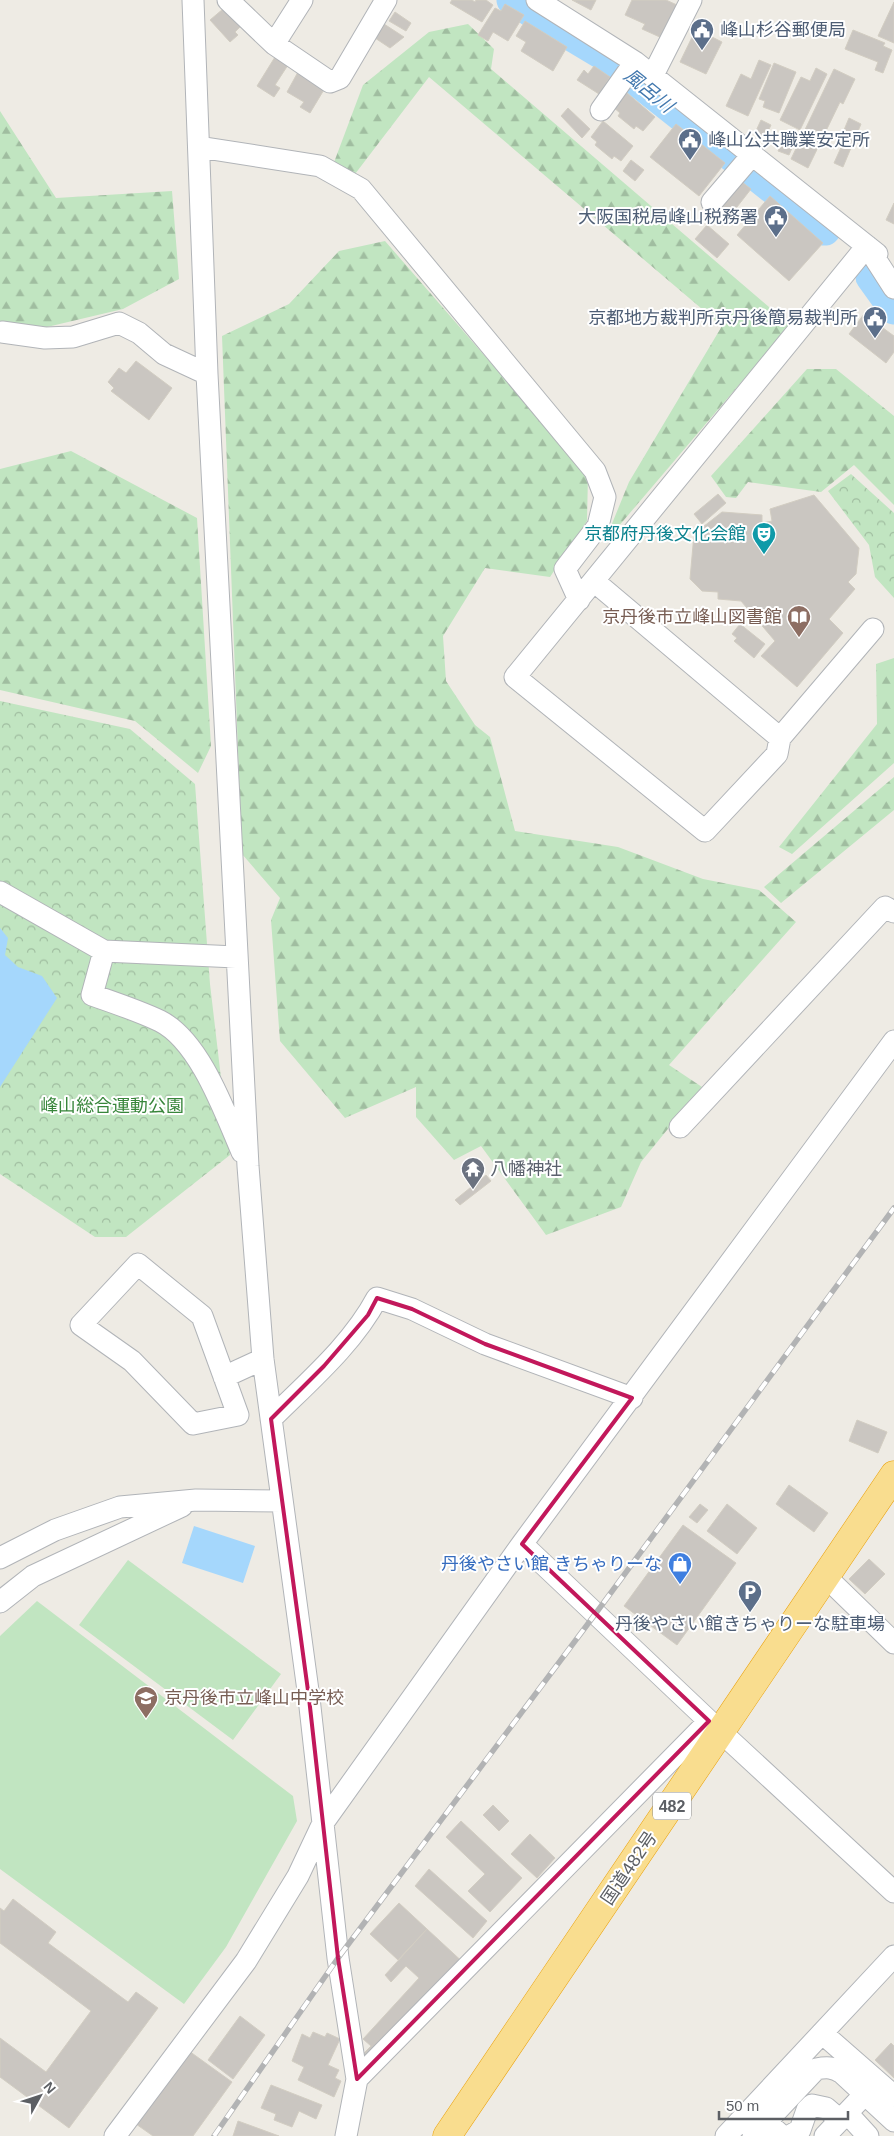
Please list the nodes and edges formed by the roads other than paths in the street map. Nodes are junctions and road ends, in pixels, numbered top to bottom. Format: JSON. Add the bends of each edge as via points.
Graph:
{"nodes":[{"id":1,"x":193,"y":0,"type":"edge"},
{"id":2,"x":228,"y":0,"type":"edge"},
{"id":3,"x":302,"y":0,"type":"edge"},
{"id":4,"x":386,"y":0,"type":"edge"},
{"id":5,"x":537,"y":0,"type":"edge"},
{"id":6,"x":691,"y":0,"type":"edge"},
{"id":7,"x":274,"y":44,"type":"junction"},
{"id":8,"x":635,"y":62,"type":"junction"},
{"id":9,"x":654,"y":75,"type":"junction"},
{"id":10,"x":601,"y":110,"type":"dead end"},
{"id":11,"x":199,"y":147,"type":"junction"},
{"id":12,"x":753,"y":154,"type":"junction"},
{"id":13,"x":712,"y":202,"type":"dead end"},
{"id":14,"x":866,"y":246,"type":"junction"},
{"id":15,"x":894,"y":265,"type":"edge"},
{"id":16,"x":894,"y":288,"type":"edge"},
{"id":17,"x":2,"y":332,"type":"dead end"},
{"id":18,"x":206,"y":374,"type":"junction"},
{"id":19,"x":595,"y":582,"type":"junction"},
{"id":20,"x":580,"y":600,"type":"junction"},
{"id":21,"x":873,"y":629,"type":"dead end"},
{"id":22,"x":780,"y":738,"type":"junction"},
{"id":23,"x":0,"y":892,"type":"edge"},
{"id":24,"x":894,"y":912,"type":"edge"},
{"id":25,"x":104,"y":951,"type":"junction"},
{"id":26,"x":236,"y":957,"type":"junction"},
{"id":27,"x":894,"y":1041,"type":"edge"},
{"id":28,"x":680,"y":1127,"type":"dead end"},
{"id":29,"x":248,"y":1166,"type":"junction"},
{"id":30,"x":263,"y":1359,"type":"junction"},
{"id":31,"x":224,"y":1377,"type":"junction"},
{"id":32,"x":632,"y":1398,"type":"junction"},
{"id":33,"x":271,"y":1419,"type":"junction"},
{"id":34,"x":894,"y":1475,"type":"edge"},
{"id":35,"x":196,"y":1500,"type":"junction"},
{"id":36,"x":282,"y":1501,"type":"junction"},
{"id":37,"x":522,"y":1544,"type":"junction"},
{"id":38,"x":0,"y":1558,"type":"edge"},
{"id":39,"x":825,"y":1576,"type":"junction"},
{"id":40,"x":0,"y":1602,"type":"edge"},
{"id":41,"x":894,"y":1643,"type":"edge"},
{"id":42,"x":715,"y":1727,"type":"junction"},
{"id":43,"x":323,"y":1824,"type":"junction"},
{"id":44,"x":894,"y":1892,"type":"edge"},
{"id":45,"x":894,"y":1956,"type":"edge"},
{"id":46,"x":822,"y":2033,"type":"junction"},
{"id":47,"x":357,"y":2079,"type":"junction"},
{"id":48,"x":865,"y":2094,"type":"junction"},
{"id":49,"x":894,"y":2096,"type":"edge"},
{"id":50,"x":843,"y":2117,"type":"junction"},
{"id":51,"x":894,"y":2122,"type":"edge"},
{"id":52,"x":759,"y":2129,"type":"edge"},
{"id":53,"x":115,"y":2136,"type":"edge"},
{"id":54,"x":346,"y":2136,"type":"edge"},
{"id":55,"x":448,"y":2136,"type":"edge"},
{"id":56,"x":726,"y":2136,"type":"edge"},
{"id":57,"x":825,"y":2136,"type":"edge"},
{"id":58,"x":868,"y":2136,"type":"edge"}],
"edges":[{"from":1,"to":11,"type":"street"},
{"from":2,"to":7,"type":"street"},
{"from":3,"to":7,"type":"street"},
{"from":4,"to":7,"type":"street","via":[[340,78],[330,82]]},
{"from":5,"to":8,"type":"street"},
{"from":6,"to":9,"type":"street"},
{"from":8,"to":9,"type":"street"},
{"from":8,"to":10,"type":"street"},
{"from":9,"to":12,"type":"street"},
{"from":11,"to":18,"type":"street"},
{"from":11,"to":20,"type":"street","via":[[320,166],[361,189],[595,471],[605,497],[598,526],[565,569]]},
{"from":12,"to":13,"type":"street"},
{"from":12,"to":14,"type":"street"},
{"from":14,"to":15,"type":"street"},
{"from":14,"to":16,"type":"street"},
{"from":14,"to":19,"type":"street"},
{"from":17,"to":18,"type":"street","via":[[45,338],[73,337],[119,323],[139,333],[164,354]]},
{"from":18,"to":26,"type":"street"},
{"from":19,"to":20,"type":"street"},
{"from":19,"to":22,"type":"street"},
{"from":20,"to":22,"type":"street","via":[[515,677],[706,831],[777,754]]},
{"from":21,"to":22,"type":"street"},
{"from":23,"to":25,"type":"street"},
{"from":24,"to":28,"type":"street","via":[[884,907]]},
{"from":25,"to":26,"type":"street"},
{"from":25,"to":29,"type":"street","via":[[92,995],[162,1022],[183,1041],[214,1088]]},
{"from":26,"to":29,"type":"street"},
{"from":27,"to":32,"type":"street"},
{"from":29,"to":30,"type":"street"},
{"from":30,"to":31,"type":"street"},
{"from":30,"to":33,"type":"street"},
{"from":31,"to":31,"type":"street","via":[[202,1316],[138,1264],[81,1325],[132,1361],[193,1424],[238,1415]]},
{"from":32,"to":33,"type":"street","via":[[485,1344],[412,1309],[377,1298],[368,1315],[324,1366]]},
{"from":32,"to":37,"type":"street"},
{"from":33,"to":36,"type":"street"},
{"from":34,"to":39,"type":"highway","name":"国道482号","number":"482"},
{"from":35,"to":36,"type":"street"},
{"from":35,"to":38,"type":"street","via":[[120,1507],[55,1530]]},
{"from":35,"to":40,"type":"street","via":[[33,1576]]},
{"from":36,"to":43,"type":"street"},
{"from":37,"to":42,"type":"street"},
{"from":37,"to":43,"type":"street"},
{"from":39,"to":41,"type":"street"},
{"from":39,"to":42,"type":"highway","name":"国道482号","number":"482"},
{"from":42,"to":44,"type":"street"},
{"from":42,"to":47,"type":"street"},
{"from":42,"to":55,"type":"highway","name":"国道482号","number":"482"},
{"from":43,"to":47,"type":"street","via":[[338,1958]]},
{"from":43,"to":53,"type":"street","via":[[298,1876],[246,1960]]},
{"from":45,"to":46,"type":"street"},
{"from":46,"to":49,"type":"street"},
{"from":46,"to":56,"type":"street"},
{"from":47,"to":54,"type":"street"},
{"from":48,"to":50,"type":"street"},
{"from":48,"to":51,"type":"street"},
{"from":48,"to":52,"type":"street","via":[[835,2068],[816,2069]]},
{"from":50,"to":52,"type":"street","via":[[812,2105],[800,2130],[794,2134],[782,2136]]},
{"from":50,"to":57,"type":"street"},
{"from":50,"to":58,"type":"street"}]}
